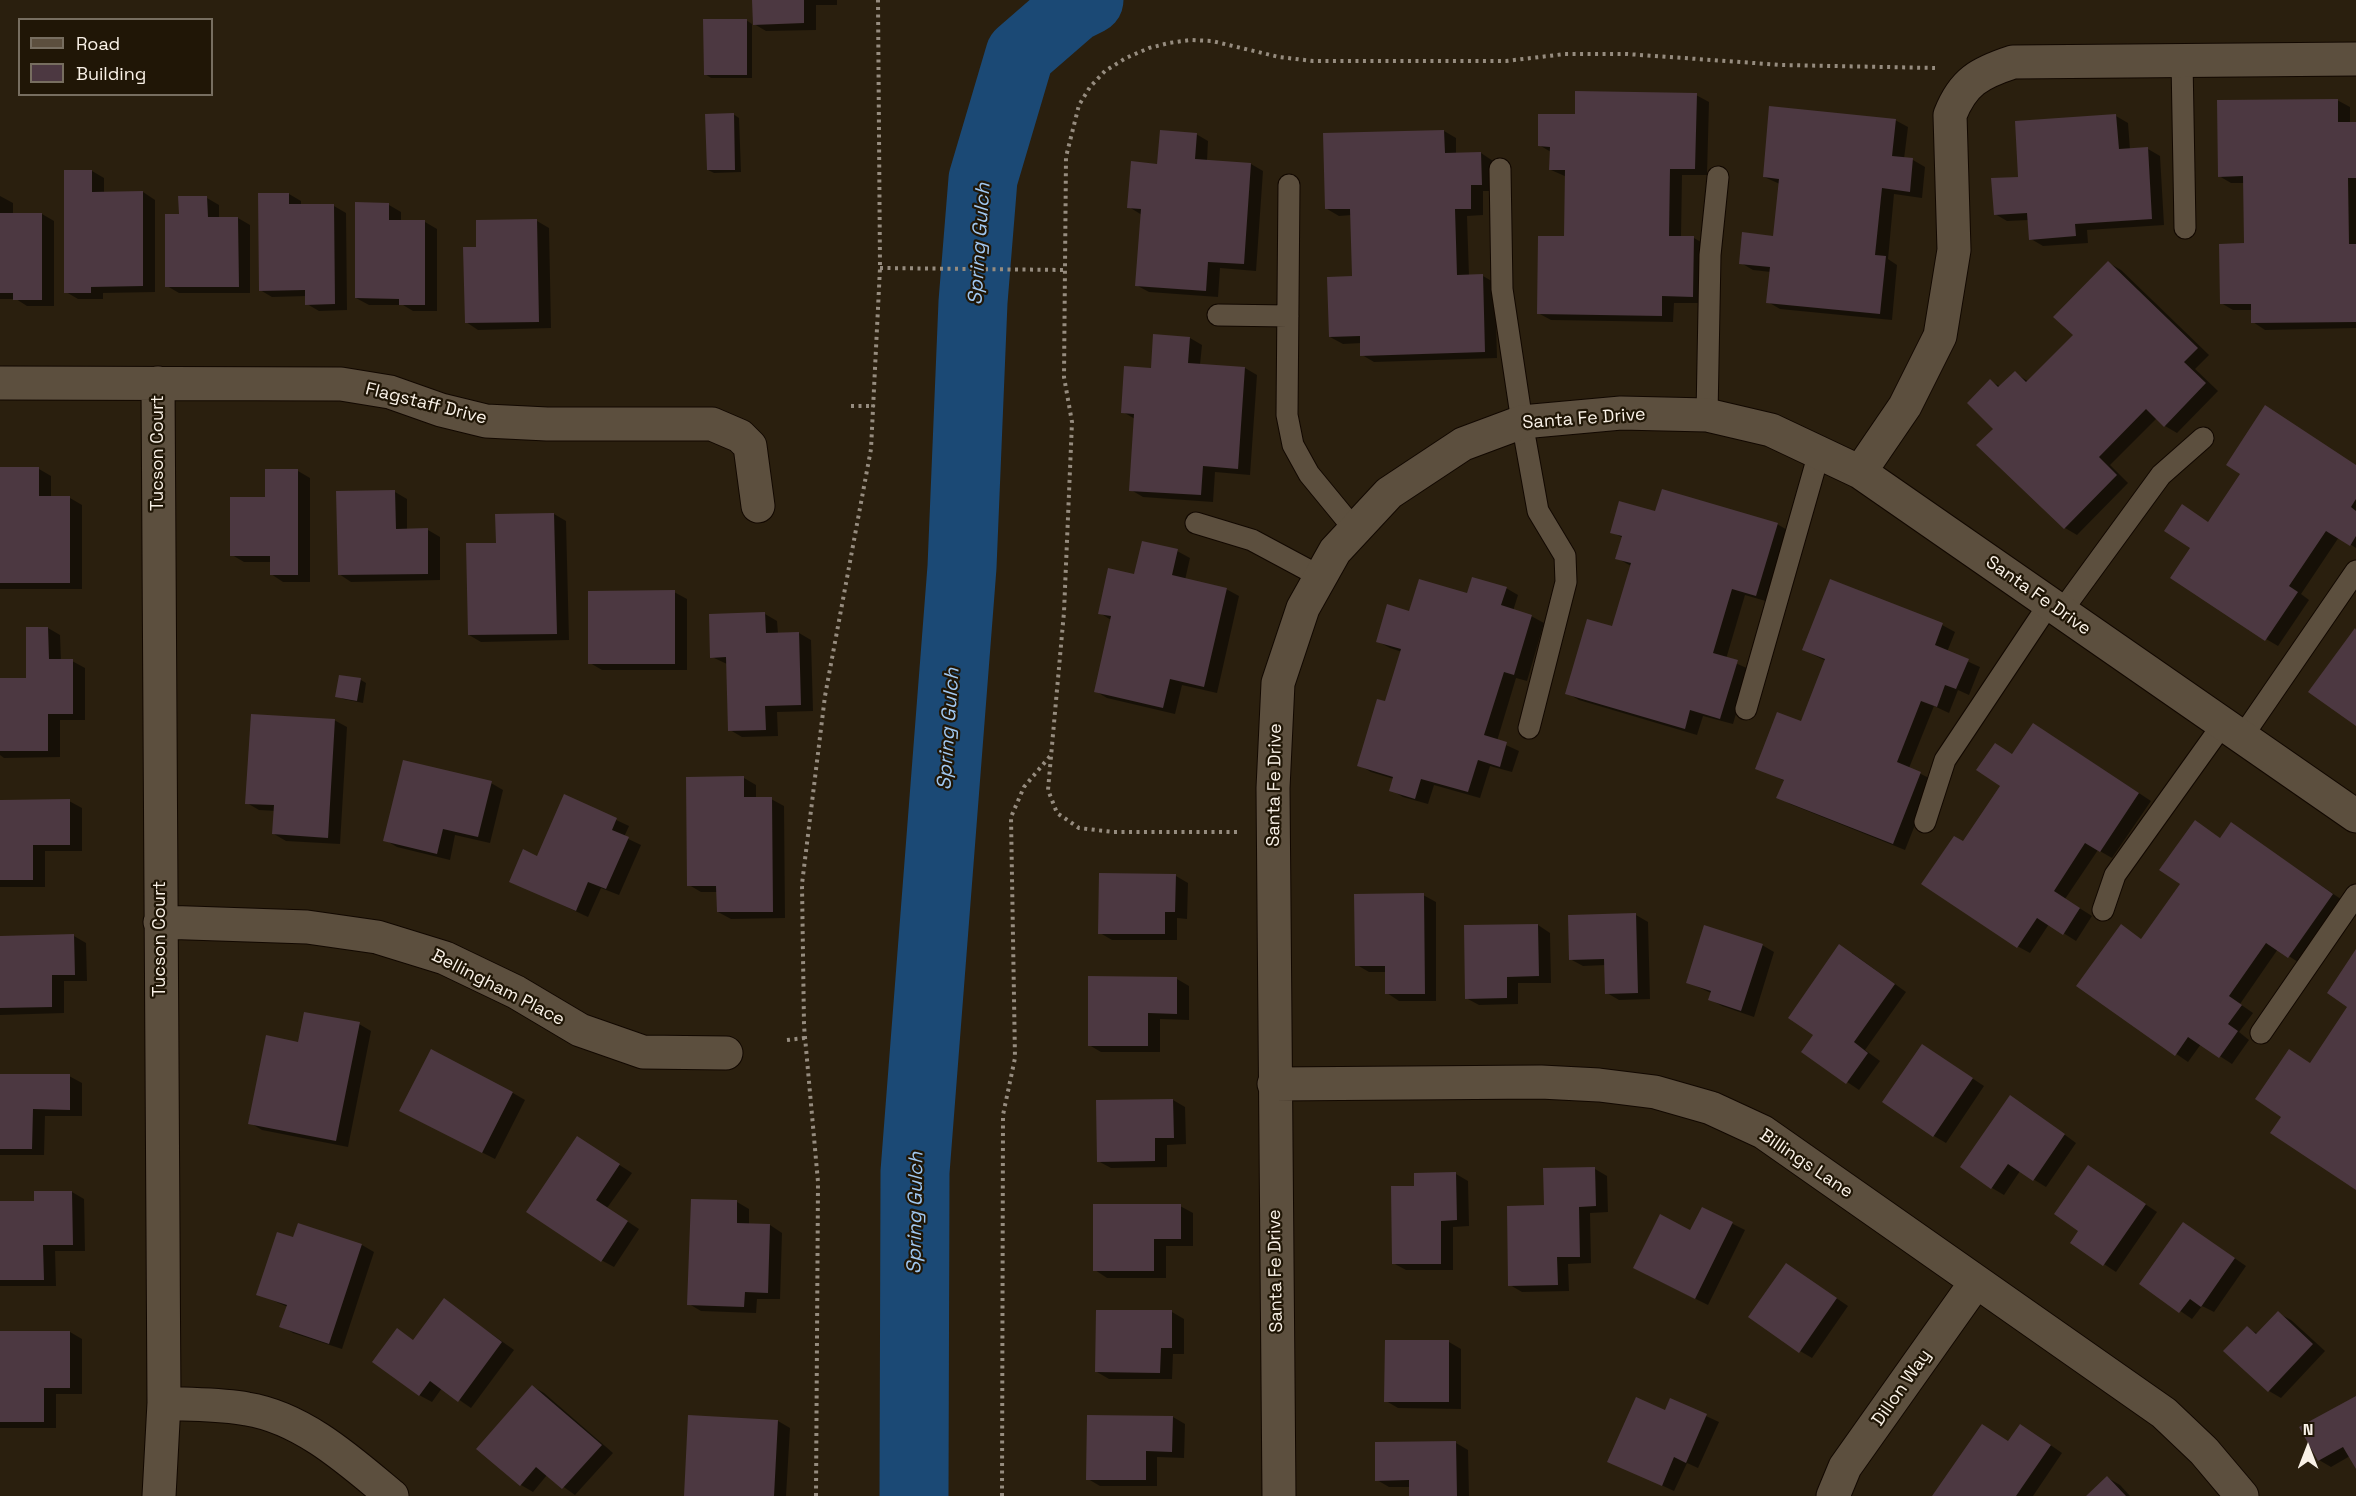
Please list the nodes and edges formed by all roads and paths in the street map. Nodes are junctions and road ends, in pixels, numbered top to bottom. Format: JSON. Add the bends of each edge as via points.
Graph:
{"nodes":[{"id":1,"x":878,"y":0,"type":"edge"},
{"id":2,"x":2356,"y":60,"type":"edge"},
{"id":3,"x":2182,"y":61,"type":"junction"},
{"id":4,"x":1500,"y":169,"type":"dead end"},
{"id":5,"x":1718,"y":177,"type":"dead end"},
{"id":6,"x":1289,"y":184,"type":"dead end"},
{"id":7,"x":2185,"y":228,"type":"dead end"},
{"id":8,"x":880,"y":268,"type":"junction"},
{"id":9,"x":1065,"y":270,"type":"dead end"},
{"id":10,"x":1218,"y":315,"type":"dead end"},
{"id":11,"x":1288,"y":316,"type":"junction"},
{"id":12,"x":0,"y":383,"type":"edge"},
{"id":13,"x":158,"y":383,"type":"junction"},
{"id":14,"x":851,"y":406,"type":"dead end"},
{"id":15,"x":874,"y":406,"type":"junction"},
{"id":16,"x":1707,"y":416,"type":"junction"},
{"id":17,"x":1522,"y":422,"type":"junction"},
{"id":18,"x":2204,"y":438,"type":"dead end"},
{"id":19,"x":1819,"y":453,"type":"junction"},
{"id":20,"x":1860,"y":472,"type":"junction"},
{"id":21,"x":758,"y":506,"type":"dead end"},
{"id":22,"x":1196,"y":523,"type":"dead end"},
{"id":23,"x":1355,"y":530,"type":"junction"},
{"id":24,"x":2356,"y":571,"type":"edge"},
{"id":25,"x":1321,"y":577,"type":"junction"},
{"id":26,"x":2055,"y":608,"type":"junction"},
{"id":27,"x":1746,"y":709,"type":"dead end"},
{"id":28,"x":1529,"y":728,"type":"dead end"},
{"id":29,"x":2232,"y":730,"type":"junction"},
{"id":30,"x":1051,"y":755,"type":"dead end"},
{"id":31,"x":2356,"y":816,"type":"edge"},
{"id":32,"x":1925,"y":822,"type":"dead end"},
{"id":33,"x":2356,"y":895,"type":"edge"},
{"id":34,"x":2103,"y":910,"type":"dead end"},
{"id":35,"x":160,"y":922,"type":"junction"},
{"id":36,"x":2261,"y":1033,"type":"dead end"},
{"id":37,"x":805,"y":1038,"type":"junction"},
{"id":38,"x":788,"y":1040,"type":"dead end"},
{"id":39,"x":726,"y":1053,"type":"dead end"},
{"id":40,"x":1274,"y":1084,"type":"junction"},
{"id":41,"x":1976,"y":1282,"type":"junction"},
{"id":42,"x":164,"y":1403,"type":"junction"},
{"id":43,"x":159,"y":1496,"type":"edge"},
{"id":44,"x":392,"y":1496,"type":"edge"},
{"id":45,"x":816,"y":1496,"type":"edge"},
{"id":46,"x":1002,"y":1496,"type":"edge"},
{"id":47,"x":1279,"y":1496,"type":"edge"},
{"id":48,"x":1833,"y":1496,"type":"edge"},
{"id":49,"x":2242,"y":1496,"type":"edge"}],
"edges":[{"from":1,"to":8,"type":"path"},
{"from":2,"to":3,"type":"street"},
{"from":3,"to":7,"type":"lane"},
{"from":3,"to":20,"type":"street","via":[[2013,62],[1972,80],[1958,95],[1950,116],[1954,250],[1940,336],[1905,406]]},
{"from":4,"to":17,"type":"lane","via":[[1502,290]]},
{"from":5,"to":16,"type":"lane","via":[[1710,255]]},
{"from":6,"to":11,"type":"lane"},
{"from":8,"to":9,"type":"path"},
{"from":8,"to":15,"type":"path"},
{"from":10,"to":11,"type":"lane"},
{"from":11,"to":23,"type":"lane","via":[[1287,416],[1293,445],[1309,474]]},
{"from":12,"to":13,"type":"street","name":"Flagstaff Drive"},
{"from":13,"to":21,"type":"street","name":"Flagstaff Drive","via":[[341,384],[390,392],[486,421],[712,424],[740,436],[750,446]]},
{"from":13,"to":35,"type":"street","name":"Tucson Court"},
{"from":14,"to":15,"type":"path"},
{"from":15,"to":37,"type":"path","via":[[871,449],[825,696],[802,884]]},
{"from":16,"to":17,"type":"street","name":"Santa Fe Drive","via":[[1621,413]]},
{"from":16,"to":19,"type":"street","name":"Santa Fe Drive","via":[[1771,429]]},
{"from":17,"to":23,"type":"street","name":"Santa Fe Drive","via":[[1463,444],[1389,493]]},
{"from":17,"to":28,"type":"lane","via":[[1538,511],[1565,556],[1566,582]]},
{"from":18,"to":26,"type":"lane","via":[[2161,475]]},
{"from":19,"to":20,"type":"street","name":"Santa Fe Drive"},
{"from":19,"to":27,"type":"lane"},
{"from":20,"to":26,"type":"street","name":"Santa Fe Drive"},
{"from":22,"to":25,"type":"lane","via":[[1252,540]]},
{"from":23,"to":25,"type":"street","name":"Santa Fe Drive","via":[[1335,551]]},
{"from":24,"to":29,"type":"lane"},
{"from":25,"to":40,"type":"street","name":"Santa Fe Drive","via":[[1304,608],[1278,683],[1273,788]]},
{"from":26,"to":29,"type":"street","name":"Santa Fe Drive"},
{"from":26,"to":32,"type":"lane","via":[[1945,760]]},
{"from":29,"to":31,"type":"street","name":"Santa Fe Drive"},
{"from":29,"to":34,"type":"lane","via":[[2115,875]]},
{"from":30,"to":46,"type":"path","via":[[1024,787],[1011,816],[1015,1058],[1003,1115]]},
{"from":33,"to":36,"type":"lane"},
{"from":35,"to":39,"type":"street","name":"Bellingham Place","via":[[307,927],[377,937],[445,958],[516,992],[580,1030],[643,1052]]},
{"from":35,"to":42,"type":"street","name":"Tucson Court"},
{"from":37,"to":38,"type":"path"},
{"from":37,"to":45,"type":"path","via":[[818,1182]]},
{"from":40,"to":41,"type":"street","name":"Billings Lane","via":[[1599,1084],[1655,1092],[1700,1104],[1762,1132]]},
{"from":40,"to":47,"type":"street","name":"Santa Fe Drive"},
{"from":41,"to":48,"type":"street","name":"Dillon Way","via":[[1845,1467]]},
{"from":41,"to":49,"type":"street","name":"Billings Lane","via":[[2164,1413],[2204,1451]]},
{"from":42,"to":43,"type":"street","name":"Tucson Court"},
{"from":42,"to":44,"type":"street","via":[[246,1408],[264,1413],[348,1459]]}]}
